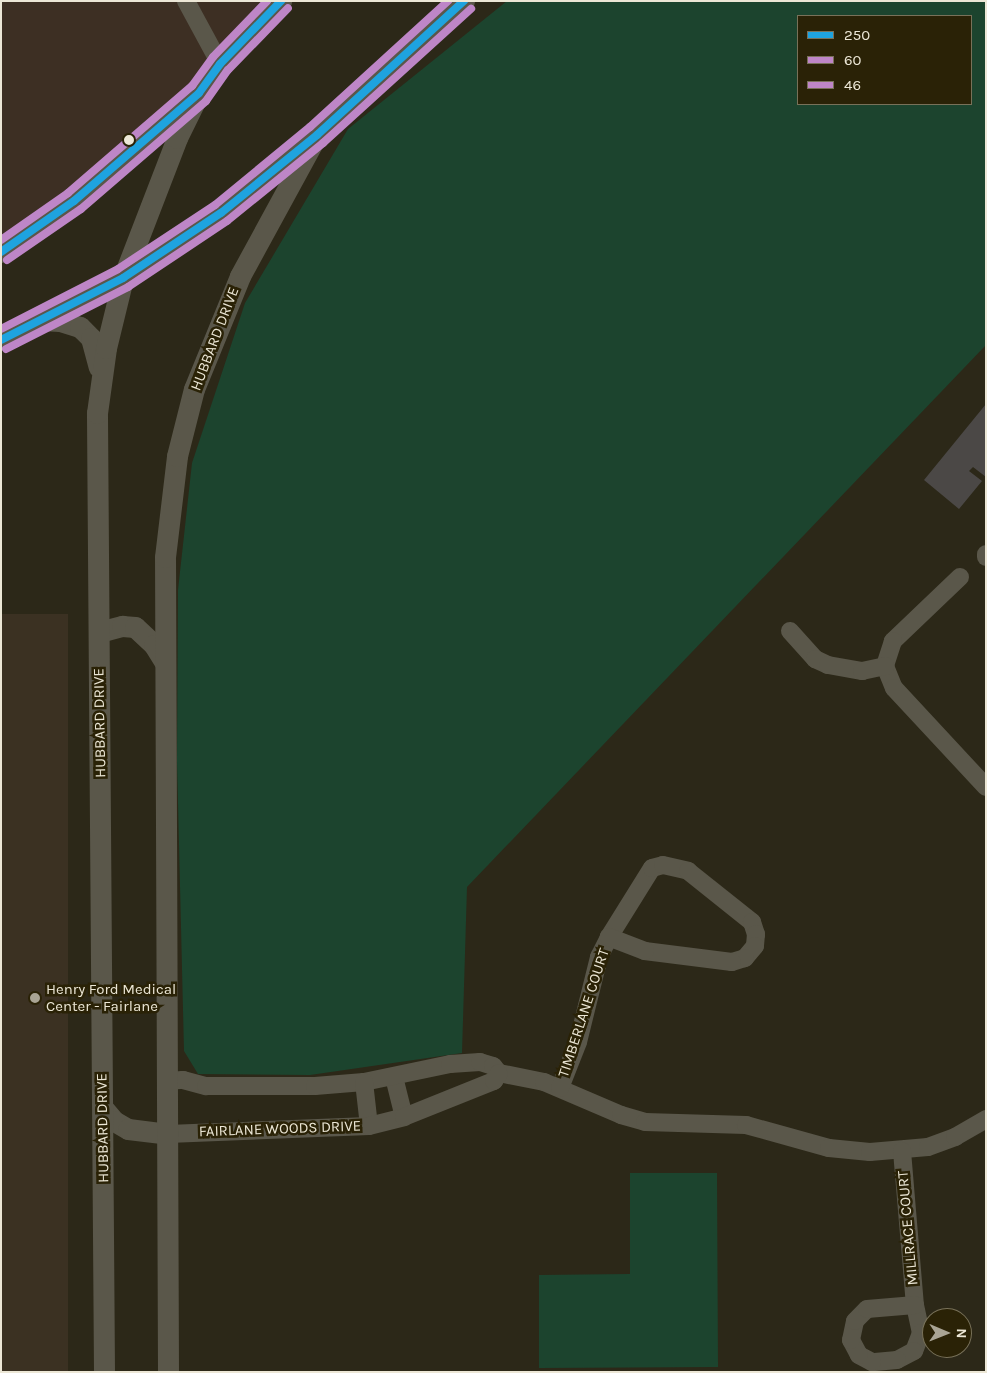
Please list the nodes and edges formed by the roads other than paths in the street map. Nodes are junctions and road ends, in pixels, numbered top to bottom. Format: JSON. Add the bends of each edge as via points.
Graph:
{"nodes":[{"id":1,"x":186,"y":1,"type":"edge"},
{"id":2,"x":281,"y":1,"type":"edge"},
{"id":3,"x":464,"y":1,"type":"edge"},
{"id":4,"x":220,"y":64,"type":"junction"},
{"id":5,"x":199,"y":93,"type":"junction"},
{"id":6,"x":317,"y":135,"type":"junction"},
{"id":7,"x":1,"y":252,"type":"edge"},
{"id":8,"x":123,"y":278,"type":"junction"},
{"id":9,"x":40,"y":320,"type":"junction"},
{"id":10,"x":1,"y":340,"type":"edge"},
{"id":11,"x":100,"y":380,"type":"junction"},
{"id":12,"x":960,"y":577,"type":"dead end"},
{"id":13,"x":99,"y":632,"type":"junction"},
{"id":14,"x":790,"y":632,"type":"dead end"},
{"id":15,"x":164,"y":661,"type":"junction"},
{"id":16,"x":885,"y":666,"type":"junction"},
{"id":17,"x":986,"y":787,"type":"edge"},
{"id":18,"x":608,"y":938,"type":"junction"},
{"id":19,"x":499,"y":1073,"type":"junction"},
{"id":20,"x":394,"y":1077,"type":"junction"},
{"id":21,"x":167,"y":1081,"type":"junction"},
{"id":22,"x":364,"y":1082,"type":"junction"},
{"id":23,"x":560,"y":1088,"type":"junction"},
{"id":24,"x":103,"y":1108,"type":"junction"},
{"id":25,"x":404,"y":1117,"type":"junction"},
{"id":26,"x":986,"y":1119,"type":"edge"},
{"id":27,"x":369,"y":1126,"type":"junction"},
{"id":28,"x":168,"y":1134,"type":"junction"},
{"id":29,"x":902,"y":1152,"type":"junction"},
{"id":30,"x":914,"y":1305,"type":"dead end"},
{"id":31,"x":104,"y":1372,"type":"edge"},
{"id":32,"x":168,"y":1372,"type":"edge"}],
"edges":[{"from":1,"to":4,"type":"street"},
{"from":2,"to":4,"type":"street"},
{"from":3,"to":6,"type":"street"},
{"from":4,"to":5,"type":"street"},
{"from":5,"to":7,"type":"street","via":[[74,201]]},
{"from":5,"to":8,"type":"street","name":"HUBBARD DRIVE","via":[[177,138]]},
{"from":6,"to":8,"type":"street","via":[[221,213]]},
{"from":6,"to":15,"type":"street","name":"HUBBARD DRIVE","via":[[240,276],[194,390],[177,456],[165,558]]},
{"from":8,"to":9,"type":"street"},
{"from":8,"to":11,"type":"street","name":"HUBBARD DRIVE"},
{"from":9,"to":10,"type":"street"},
{"from":9,"to":11,"type":"street","via":[[80,327],[91,338],[97,352]]},
{"from":11,"to":13,"type":"street","name":"HUBBARD DRIVE","via":[[96,456]]},
{"from":12,"to":16,"type":"street","via":[[893,640]]},
{"from":13,"to":15,"type":"street","via":[[122,626],[135,628],[154,645]]},
{"from":13,"to":24,"type":"street","name":"HUBBARD DRIVE"},
{"from":14,"to":16,"type":"street","via":[[815,659],[828,665],[862,671]]},
{"from":15,"to":21,"type":"street","name":"HUBBARD DRIVE"},
{"from":16,"to":17,"type":"street","via":[[894,688]]},
{"from":18,"to":18,"type":"street","name":"TIMBERLANE COURT","via":[[652,868],[663,865],[688,871],[752,922],[756,934],[755,946],[745,958],[732,962],[645,951]]},
{"from":18,"to":23,"type":"street","name":"TIMBERLANE COURT","via":[[599,956],[578,1042]]},
{"from":19,"to":20,"type":"street","via":[[493,1066],[463,1062]]},
{"from":19,"to":23,"type":"street"},
{"from":19,"to":25,"type":"street","name":"FAIRLANE WOODS DRIVE","via":[[494,1082]]},
{"from":20,"to":22,"type":"street"},
{"from":20,"to":25,"type":"street"},
{"from":21,"to":22,"type":"street","via":[[183,1080],[206,1086],[315,1086]]},
{"from":21,"to":28,"type":"street","name":"HUBBARD DRIVE"},
{"from":22,"to":27,"type":"street"},
{"from":23,"to":29,"type":"street","via":[[645,1122],[746,1125],[829,1148]]},
{"from":24,"to":28,"type":"street","via":[[114,1121],[128,1129]]},
{"from":24,"to":31,"type":"street","name":"HUBBARD DRIVE"},
{"from":25,"to":27,"type":"street","name":"FAIRLANE WOODS DRIVE"},
{"from":26,"to":29,"type":"street","via":[[955,1138]]},
{"from":27,"to":28,"type":"street","name":"FAIRLANE WOODS DRIVE"},
{"from":28,"to":32,"type":"street","name":"HUBBARD DRIVE"},
{"from":29,"to":30,"type":"street","name":"MILLRACE COURT"}]}
